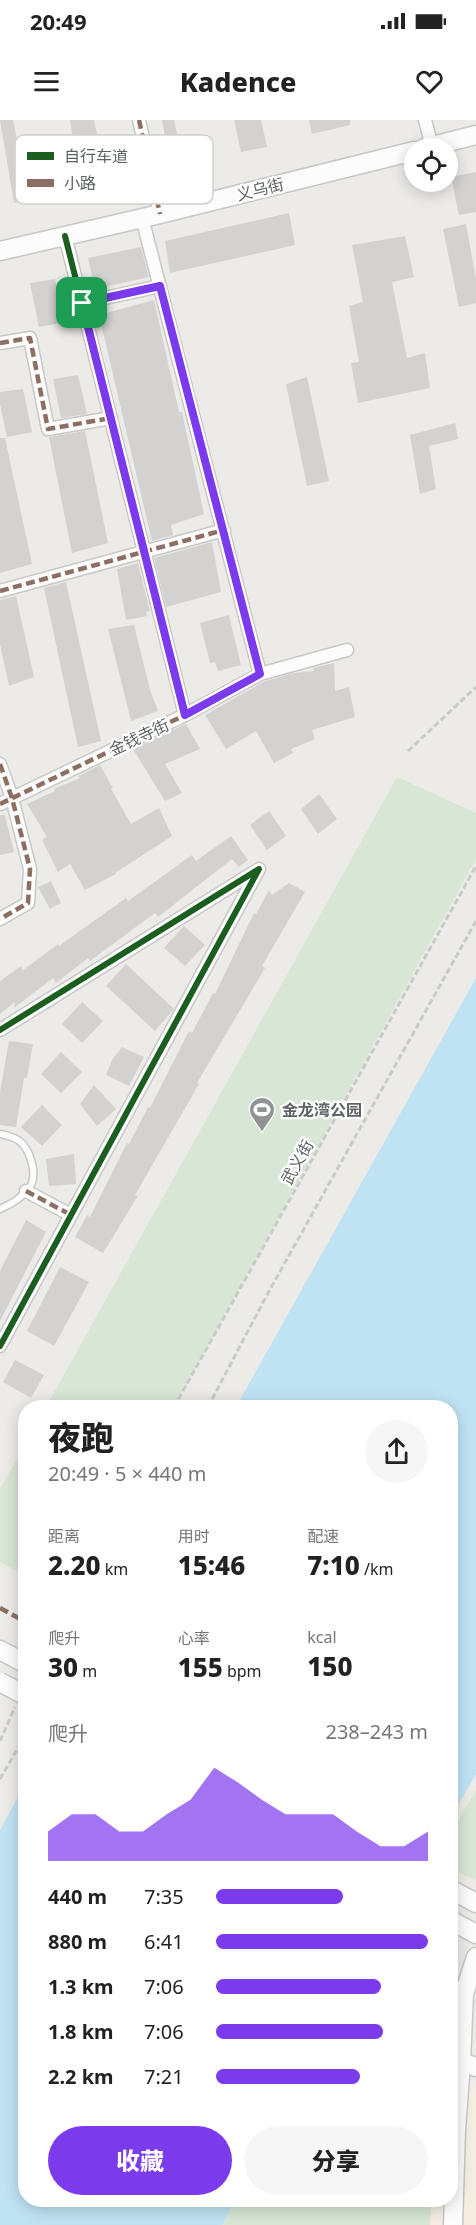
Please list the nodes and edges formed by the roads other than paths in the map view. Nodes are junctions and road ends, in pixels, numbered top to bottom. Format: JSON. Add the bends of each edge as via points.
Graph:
{"nodes":[{"id":1,"x":139,"y":120,"type":"edge"},
{"id":2,"x":425,"y":120,"type":"edge"},
{"id":3,"x":141,"y":135,"type":"edge"},
{"id":4,"x":476,"y":135,"type":"edge"},
{"id":5,"x":424,"y":138,"type":"edge"},
{"id":6,"x":458,"y":140,"type":"edge"},
{"id":7,"x":404,"y":154,"type":"edge"},
{"id":8,"x":213,"y":201,"type":"edge"},
{"id":9,"x":150,"y":204,"type":"edge"},
{"id":10,"x":200,"y":204,"type":"edge"},
{"id":11,"x":151,"y":216,"type":"junction"},
{"id":12,"x":65,"y":236,"type":"junction"},
{"id":13,"x":0,"y":251,"type":"edge"},
{"id":14,"x":160,"y":286,"type":"junction"},
{"id":15,"x":82,"y":303,"type":"junction"},
{"id":16,"x":0,"y":343,"type":"edge"},
{"id":17,"x":111,"y":418,"type":"junction"},
{"id":18,"x":224,"y":530,"type":"junction"},
{"id":19,"x":144,"y":553,"type":"junction"},
{"id":20,"x":0,"y":591,"type":"edge"},
{"id":21,"x":347,"y":650,"type":"dead end"},
{"id":22,"x":260,"y":674,"type":"junction"},
{"id":23,"x":185,"y":715,"type":"junction"},
{"id":24,"x":0,"y":765,"type":"edge"},
{"id":25,"x":12,"y":798,"type":"junction"},
{"id":26,"x":0,"y":804,"type":"edge"},
{"id":27,"x":0,"y":919,"type":"edge"},
{"id":28,"x":0,"y":1030,"type":"edge"},
{"id":29,"x":0,"y":1134,"type":"edge"},
{"id":30,"x":26,"y":1191,"type":"junction"},
{"id":31,"x":0,"y":1209,"type":"edge"},
{"id":32,"x":71,"y":1215,"type":"junction"},
{"id":33,"x":0,"y":1346,"type":"edge"},
{"id":34,"x":0,"y":1650,"type":"edge"},
{"id":35,"x":18,"y":1660,"type":"edge"},
{"id":36,"x":0,"y":1682,"type":"edge"},
{"id":37,"x":18,"y":1697,"type":"edge"},
{"id":38,"x":458,"y":1893,"type":"edge"},
{"id":39,"x":476,"y":1903,"type":"edge"},
{"id":40,"x":458,"y":1924,"type":"edge"},
{"id":41,"x":476,"y":1934,"type":"edge"},
{"id":42,"x":476,"y":1957,"type":"edge"},
{"id":43,"x":469,"y":2065,"type":"edge"},
{"id":44,"x":458,"y":2120,"type":"edge"},
{"id":45,"x":454,"y":2207,"type":"edge"},
{"id":46,"x":453,"y":2225,"type":"edge"}],
"edges":[{"from":1,"to":3,"type":"street"},
{"from":2,"to":5,"type":"street"},
{"from":4,"to":6,"type":"street","name":"义乌街"},
{"from":7,"to":8,"type":"street","name":"义乌街"},
{"from":9,"to":11,"type":"street"},
{"from":10,"to":11,"type":"street","name":"义乌街"},
{"from":11,"to":12,"type":"street","name":"义乌街"},
{"from":11,"to":14,"type":"street"},
{"from":12,"to":13,"type":"street","name":"义乌街"},
{"from":12,"to":15,"type":"street"},
{"from":14,"to":15,"type":"street"},
{"from":14,"to":18,"type":"street"},
{"from":15,"to":17,"type":"street"},
{"from":16,"to":17,"type":"street","via":[[30,338],[48,429]]},
{"from":17,"to":19,"type":"street"},
{"from":18,"to":19,"type":"street"},
{"from":18,"to":22,"type":"street"},
{"from":19,"to":20,"type":"street"},
{"from":19,"to":23,"type":"street"},
{"from":21,"to":22,"type":"street","name":"金钱寺街"},
{"from":22,"to":23,"type":"street","name":"金钱寺街"},
{"from":23,"to":25,"type":"street","name":"金钱寺街"},
{"from":24,"to":25,"type":"street"},
{"from":25,"to":26,"type":"street","name":"金钱寺街"},
{"from":25,"to":27,"type":"street","via":[[30,869],[28,903]]},
{"from":28,"to":32,"type":"street","via":[[259,868]]},
{"from":29,"to":30,"type":"lane","via":[[19,1140],[28,1153],[33,1170],[32,1185]]},
{"from":30,"to":31,"type":"lane"},
{"from":30,"to":32,"type":"street"},
{"from":32,"to":33,"type":"street"},
{"from":34,"to":35,"type":"street"},
{"from":36,"to":37,"type":"street","bridge":true},
{"from":38,"to":39,"type":"street"},
{"from":40,"to":41,"type":"street"},
{"from":42,"to":43,"type":"street","via":[[464,1994]]},
{"from":43,"to":44,"type":"street"},
{"from":45,"to":46,"type":"street"}]}
